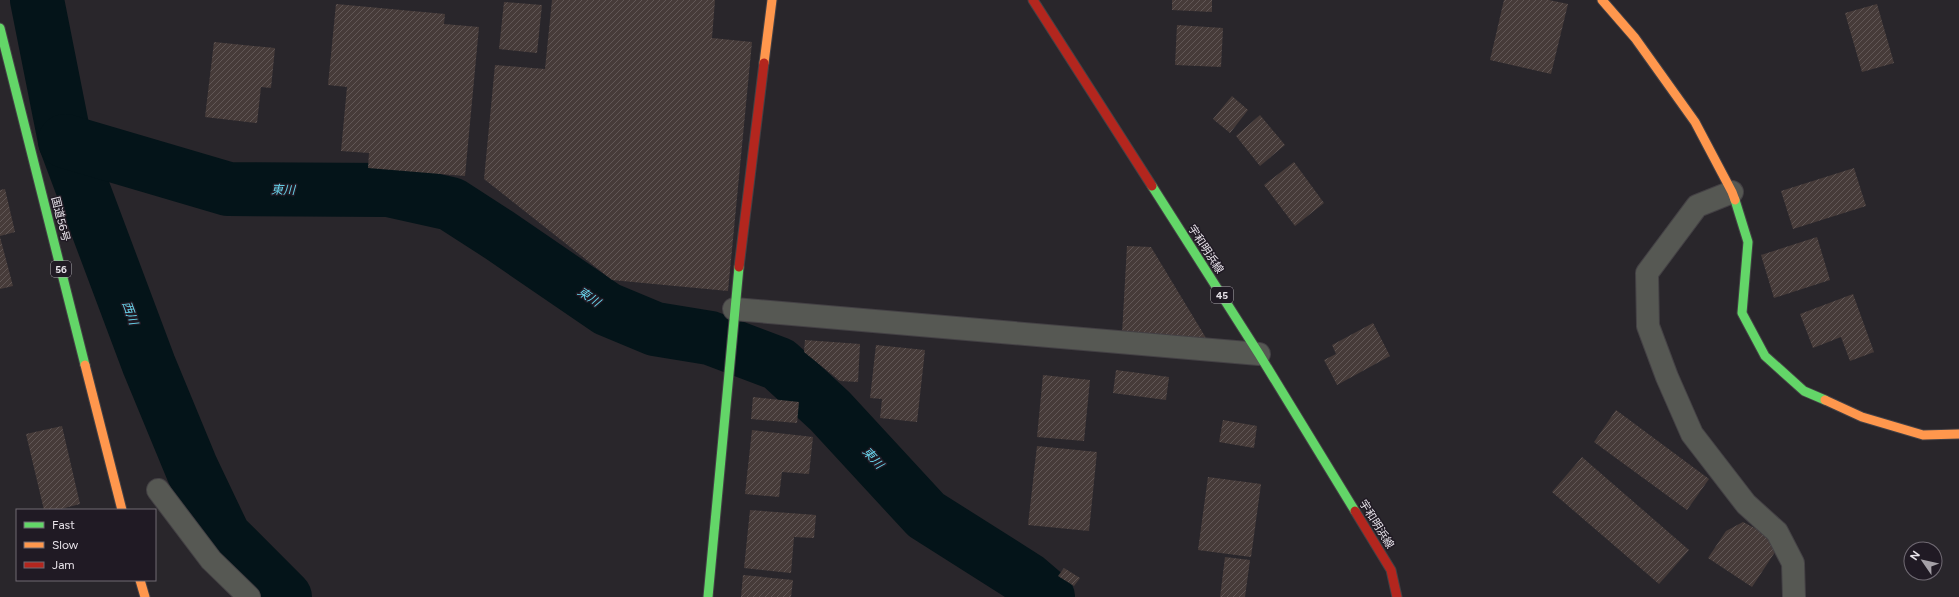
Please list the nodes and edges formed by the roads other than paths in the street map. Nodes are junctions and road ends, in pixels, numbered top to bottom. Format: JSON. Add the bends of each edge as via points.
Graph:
{"nodes":[{"id":1,"x":772,"y":0,"type":"edge"},
{"id":2,"x":1033,"y":0,"type":"edge"},
{"id":3,"x":1602,"y":0,"type":"edge"},
{"id":4,"x":0,"y":28,"type":"edge"},
{"id":5,"x":1732,"y":192,"type":"junction"},
{"id":6,"x":734,"y":309,"type":"junction"},
{"id":7,"x":1259,"y":354,"type":"junction"},
{"id":8,"x":1959,"y":434,"type":"edge"},
{"id":9,"x":158,"y":490,"type":"dead end"},
{"id":10,"x":122,"y":509,"type":"edge"},
{"id":11,"x":140,"y":581,"type":"edge"},
{"id":12,"x":145,"y":597,"type":"edge"},
{"id":13,"x":249,"y":597,"type":"edge"},
{"id":14,"x":708,"y":597,"type":"edge"},
{"id":15,"x":1397,"y":597,"type":"edge"},
{"id":16,"x":1794,"y":597,"type":"edge"}],
"edges":[{"from":1,"to":6,"type":"main road"},
{"from":2,"to":7,"type":"main road","name":"宇和明浜線","number":"45"},
{"from":3,"to":5,"type":"main road","via":[[1635,38],[1695,122]]},
{"from":4,"to":10,"type":"main road","name":"国道56号","number":"56"},
{"from":5,"to":8,"type":"main road","via":[[1748,242],[1742,313],[1764,356],[1804,391],[1862,417],[1923,435]]},
{"from":5,"to":16,"type":"street","via":[[1697,206],[1647,273],[1648,326],[1692,434],[1746,504],[1777,532],[1793,563]]},
{"from":6,"to":7,"type":"street"},
{"from":6,"to":14,"type":"main road"},
{"from":7,"to":15,"type":"main road","name":"宇和明浜線","number":"45","via":[[1392,570]]},
{"from":9,"to":13,"type":"street","via":[[211,560]]},
{"from":11,"to":12,"type":"main road"}]}
